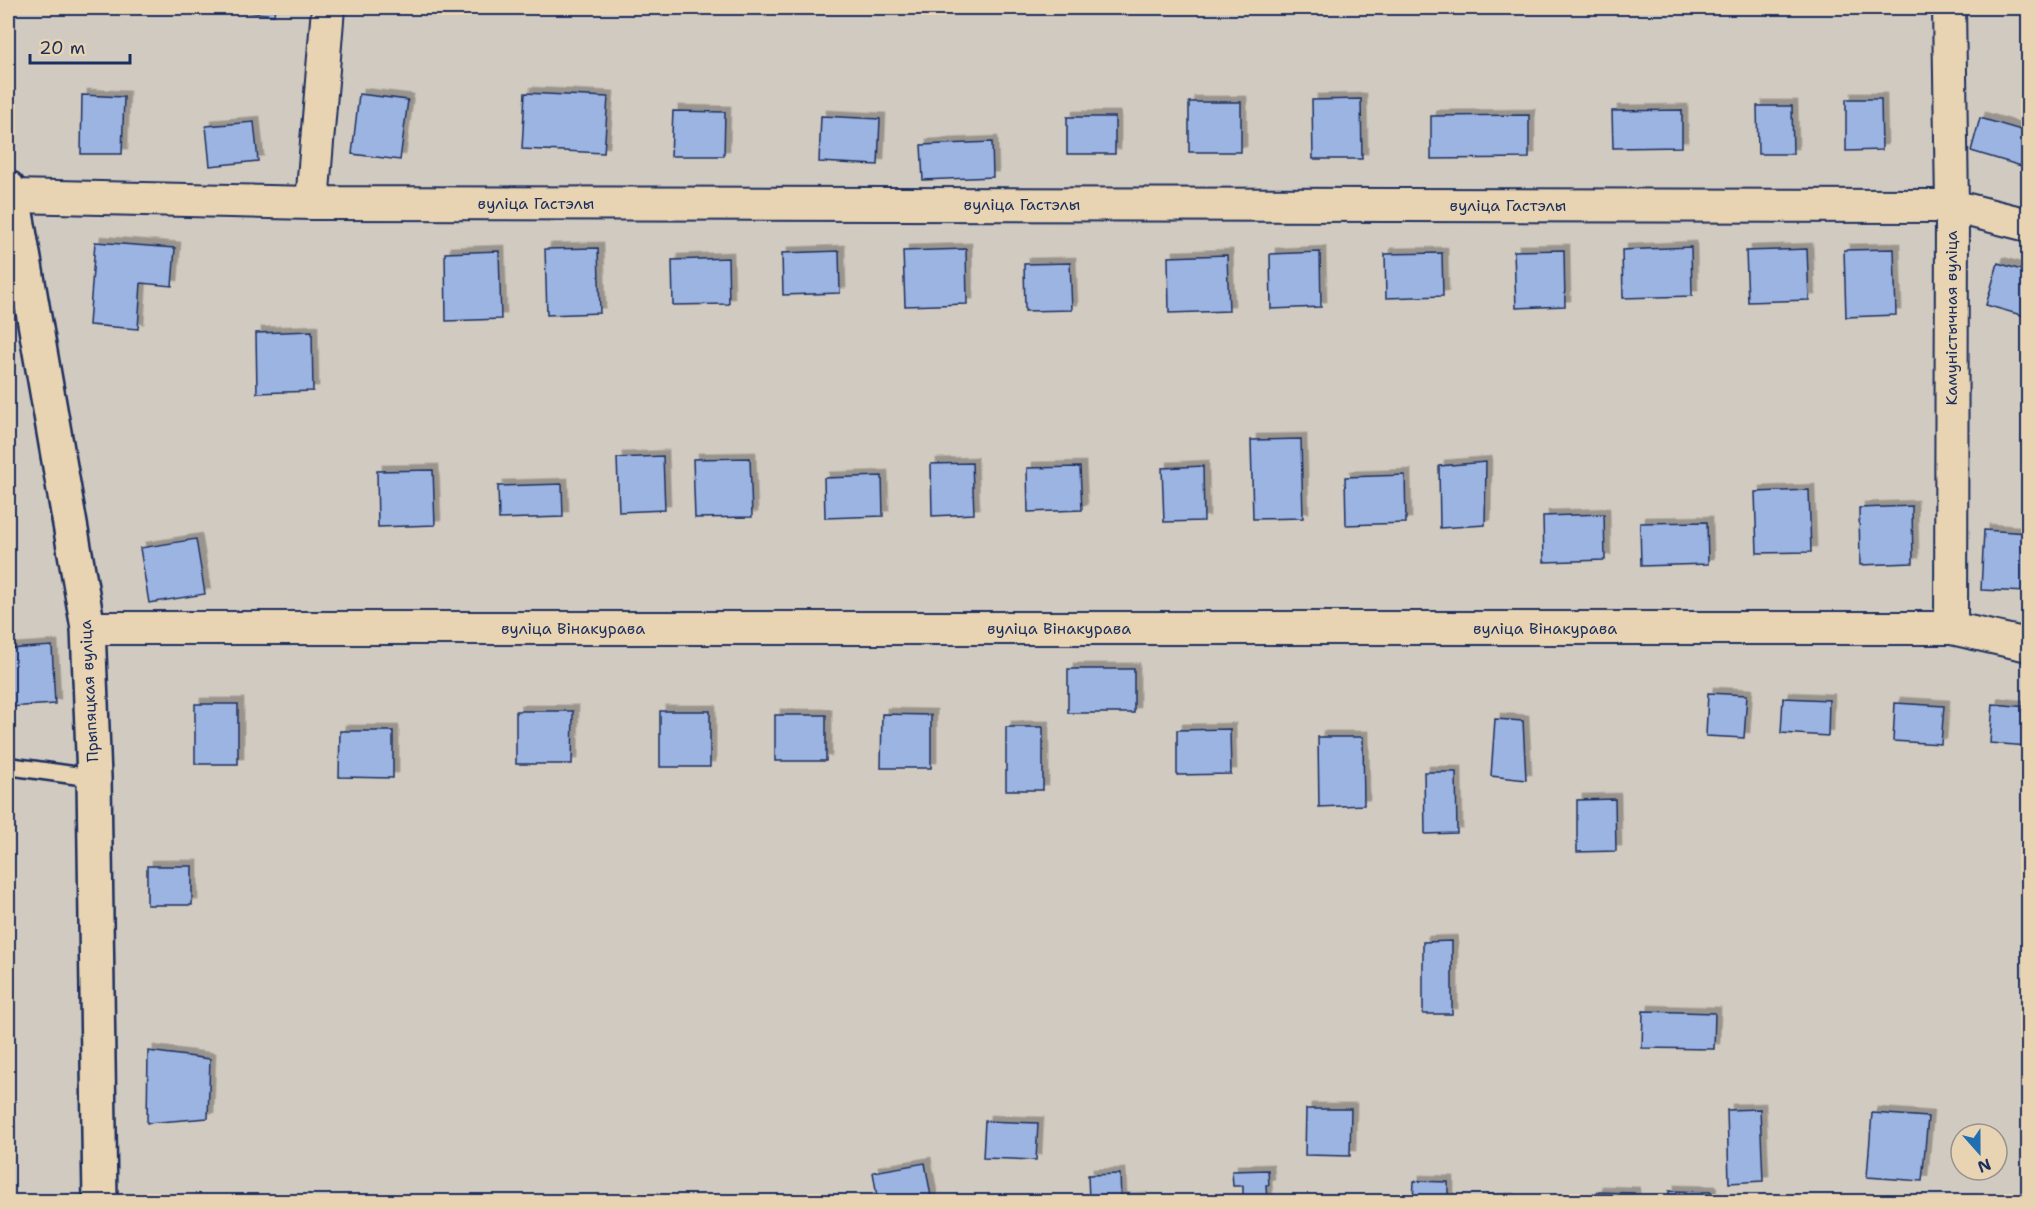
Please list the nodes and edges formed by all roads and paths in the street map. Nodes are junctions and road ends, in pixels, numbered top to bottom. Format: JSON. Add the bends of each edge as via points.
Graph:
{"nodes":[{"id":1,"x":328,"y":8,"type":"edge"},
{"id":2,"x":1949,"y":8,"type":"edge"},
{"id":3,"x":10,"y":192,"type":"edge"},
{"id":4,"x":312,"y":202,"type":"junction"},
{"id":5,"x":1952,"y":206,"type":"junction"},
{"id":6,"x":2028,"y":225,"type":"edge"},
{"id":7,"x":88,"y":628,"type":"junction"},
{"id":8,"x":1951,"y":628,"type":"junction"},
{"id":9,"x":2028,"y":645,"type":"edge"},
{"id":10,"x":8,"y":766,"type":"edge"},
{"id":11,"x":94,"y":778,"type":"junction"},
{"id":12,"x":100,"y":1202,"type":"edge"}],
"edges":[{"from":1,"to":4,"type":"street"},
{"from":2,"to":5,"type":"street","name":"Камуністычная вуліца"},
{"from":3,"to":4,"type":"street","name":"вуліца Гастэлы"},
{"from":3,"to":7,"type":"main road","name":"Прыпяцкая вуліца"},
{"from":4,"to":5,"type":"street","name":"вуліца Гастэлы"},
{"from":5,"to":6,"type":"street","name":"вуліца Гастэлы"},
{"from":5,"to":8,"type":"street","name":"Камуністычная вуліца"},
{"from":7,"to":8,"type":"street","name":"вуліца Вінакурава"},
{"from":7,"to":11,"type":"main road","name":"Прыпяцкая вуліца"},
{"from":8,"to":9,"type":"street","name":"вуліца Вінакурава"},
{"from":10,"to":11,"type":"lane"},
{"from":11,"to":12,"type":"main road","name":"Прыпяцкая вуліца"}]}
